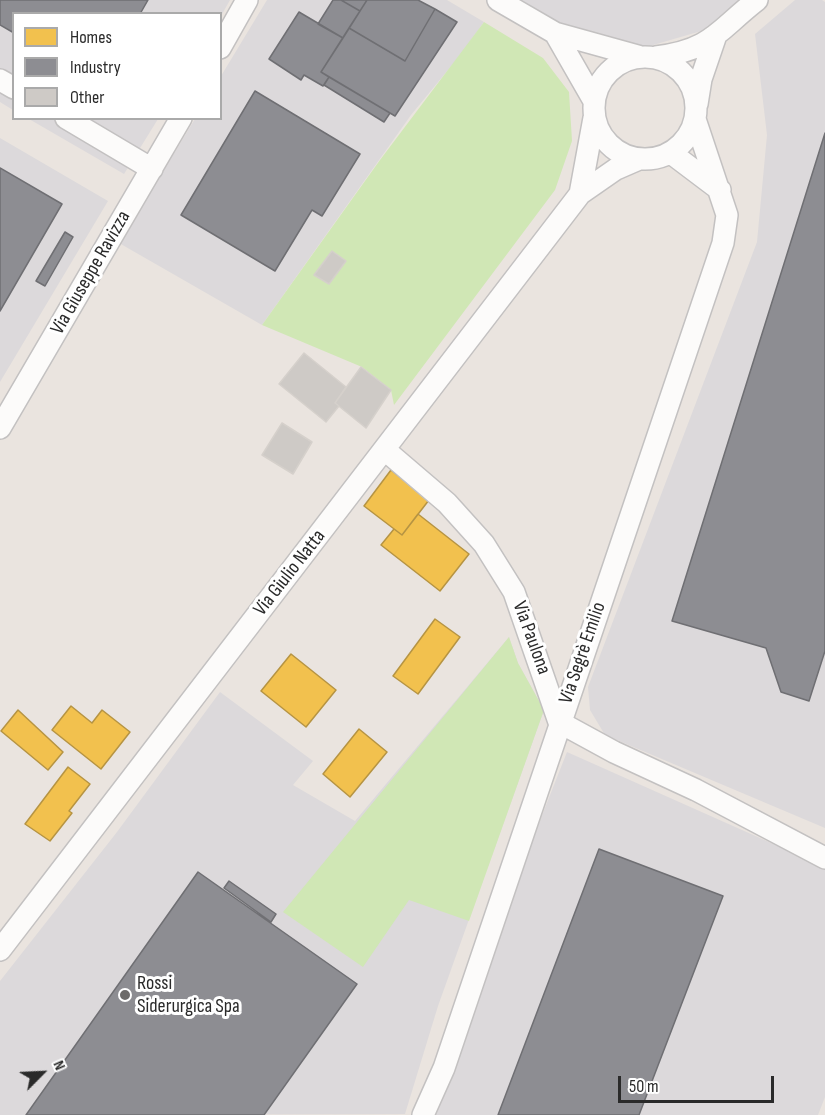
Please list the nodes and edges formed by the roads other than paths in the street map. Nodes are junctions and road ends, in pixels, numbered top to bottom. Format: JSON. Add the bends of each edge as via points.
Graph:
{"nodes":[{"id":1,"x":247,"y":0,"type":"edge"},
{"id":2,"x":498,"y":0,"type":"edge"},
{"id":3,"x":757,"y":0,"type":"edge"},
{"id":4,"x":555,"y":33,"type":"junction"},
{"id":5,"x":715,"y":38,"type":"junction"},
{"id":6,"x":222,"y":44,"type":"edge"},
{"id":7,"x":647,"y":57,"type":"junction"},
{"id":8,"x":594,"y":110,"type":"junction"},
{"id":9,"x":696,"y":114,"type":"junction"},
{"id":10,"x":69,"y":120,"type":"edge"},
{"id":11,"x":180,"y":120,"type":"edge"},
{"id":12,"x":671,"y":153,"type":"junction"},
{"id":13,"x":639,"y":159,"type":"junction"},
{"id":14,"x":152,"y":169,"type":"junction"},
{"id":15,"x":720,"y":190,"type":"junction"},
{"id":16,"x":580,"y":194,"type":"junction"},
{"id":17,"x":0,"y":428,"type":"edge"},
{"id":18,"x":385,"y":450,"type":"junction"},
{"id":19,"x":559,"y":722,"type":"junction"},
{"id":20,"x":825,"y":858,"type":"edge"},
{"id":21,"x":0,"y":950,"type":"edge"},
{"id":22,"x":423,"y":1115,"type":"edge"}],
"edges":[{"from":1,"to":6,"type":"street"},
{"from":2,"to":4,"type":"street"},
{"from":3,"to":5,"type":"street"},
{"from":4,"to":7,"type":"street"},
{"from":4,"to":8,"type":"street"},
{"from":5,"to":7,"type":"street","via":[[689,51]]},
{"from":5,"to":9,"type":"street","via":[[701,79]]},
{"from":7,"to":8,"type":"street","via":[[621,62],[607,72],[598,86]]},
{"from":7,"to":9,"type":"street","via":[[673,64],[686,76],[694,92]]},
{"from":8,"to":13,"type":"street","via":[[600,133],[610,146]]},
{"from":8,"to":16,"type":"street","name":"Via Giulio Natta"},
{"from":9,"to":12,"type":"street","via":[[683,142]]},
{"from":9,"to":15,"type":"street","name":"Via Segrè Emilio"},
{"from":10,"to":14,"type":"street"},
{"from":11,"to":14,"type":"street","name":"Via Giuseppe Ravizza"},
{"from":12,"to":13,"type":"street"},
{"from":12,"to":15,"type":"street"},
{"from":13,"to":16,"type":"street","name":"Via Giulio Natta"},
{"from":14,"to":17,"type":"street","name":"Via Giuseppe Ravizza"},
{"from":15,"to":19,"type":"street","name":"Via Segrè Emilio","via":[[727,215],[723,243]]},
{"from":16,"to":18,"type":"street","name":"Via Giulio Natta"},
{"from":18,"to":19,"type":"street","name":"Via Paulona","via":[[447,503],[484,544],[514,592]]},
{"from":18,"to":21,"type":"street","name":"Via Giulio Natta"},
{"from":19,"to":20,"type":"street"},
{"from":19,"to":22,"type":"street","name":"Via Segrè Emilio","via":[[444,1068]]}]}
